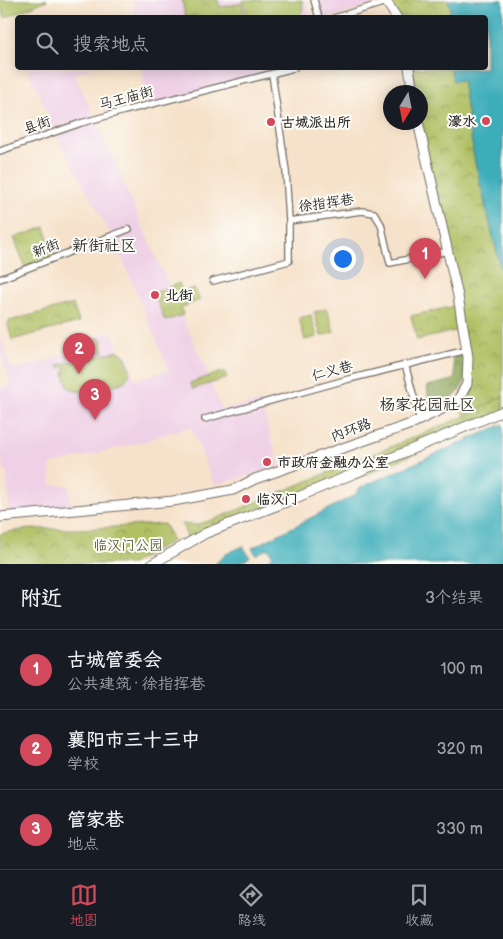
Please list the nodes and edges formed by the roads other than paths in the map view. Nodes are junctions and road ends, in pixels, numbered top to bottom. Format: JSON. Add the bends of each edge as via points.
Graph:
{"nodes":[{"id":1,"x":314,"y":0,"type":"edge"},
{"id":2,"x":386,"y":1,"type":"edge"},
{"id":3,"x":318,"y":15,"type":"edge"},
{"id":4,"x":343,"y":15,"type":"edge"},
{"id":5,"x":395,"y":15,"type":"edge"},
{"id":6,"x":287,"y":70,"type":"edge"},
{"id":7,"x":409,"y":70,"type":"edge"},
{"id":8,"x":272,"y":74,"type":"junction"},
{"id":9,"x":412,"y":85,"type":"edge"},
{"id":10,"x":81,"y":123,"type":"joint"},
{"id":11,"x":420,"y":130,"type":"edge"},
{"id":12,"x":0,"y":151,"type":"edge"},
{"id":13,"x":288,"y":221,"type":"junction"},
{"id":14,"x":129,"y":229,"type":"dead end"},
{"id":15,"x":448,"y":251,"type":"junction"},
{"id":16,"x":0,"y":279,"type":"edge"},
{"id":17,"x":213,"y":281,"type":"dead end"},
{"id":18,"x":467,"y":350,"type":"junction"},
{"id":19,"x":405,"y":364,"type":"junction"},
{"id":20,"x":503,"y":411,"type":"edge"},
{"id":21,"x":205,"y":420,"type":"dead end"},
{"id":22,"x":420,"y":420,"type":"junction"},
{"id":23,"x":0,"y":517,"type":"edge"},
{"id":24,"x":152,"y":564,"type":"edge"}],
"edges":[{"from":1,"to":3,"type":"street"},
{"from":2,"to":4,"type":"street"},
{"from":2,"to":5,"type":"street"},
{"from":6,"to":8,"type":"street","name":"马王庙街"},
{"from":7,"to":9,"type":"street"},
{"from":8,"to":10,"type":"street","name":"马王庙街"},
{"from":8,"to":13,"type":"street","name":"徐指挥巷","via":[[286,171]]},
{"from":10,"to":12,"type":"street","name":"县街"},
{"from":11,"to":15,"type":"street","name":"内环路"},
{"from":13,"to":15,"type":"street","name":"徐指挥巷","via":[[362,211],[374,213],[381,224],[390,263]]},
{"from":13,"to":17,"type":"street","via":[[289,261]]},
{"from":14,"to":16,"type":"street","name":"新街"},
{"from":15,"to":18,"type":"street","name":"内环路"},
{"from":18,"to":19,"type":"street","name":"仁义巷"},
{"from":18,"to":22,"type":"street","name":"内环路","via":[[467,384],[456,402]]},
{"from":19,"to":21,"type":"street","name":"仁义巷"},
{"from":19,"to":22,"type":"street"},
{"from":20,"to":24,"type":"street","via":[[206,533]]},
{"from":22,"to":23,"type":"street","name":"内环路","via":[[255,479],[233,490],[174,501]]}]}
